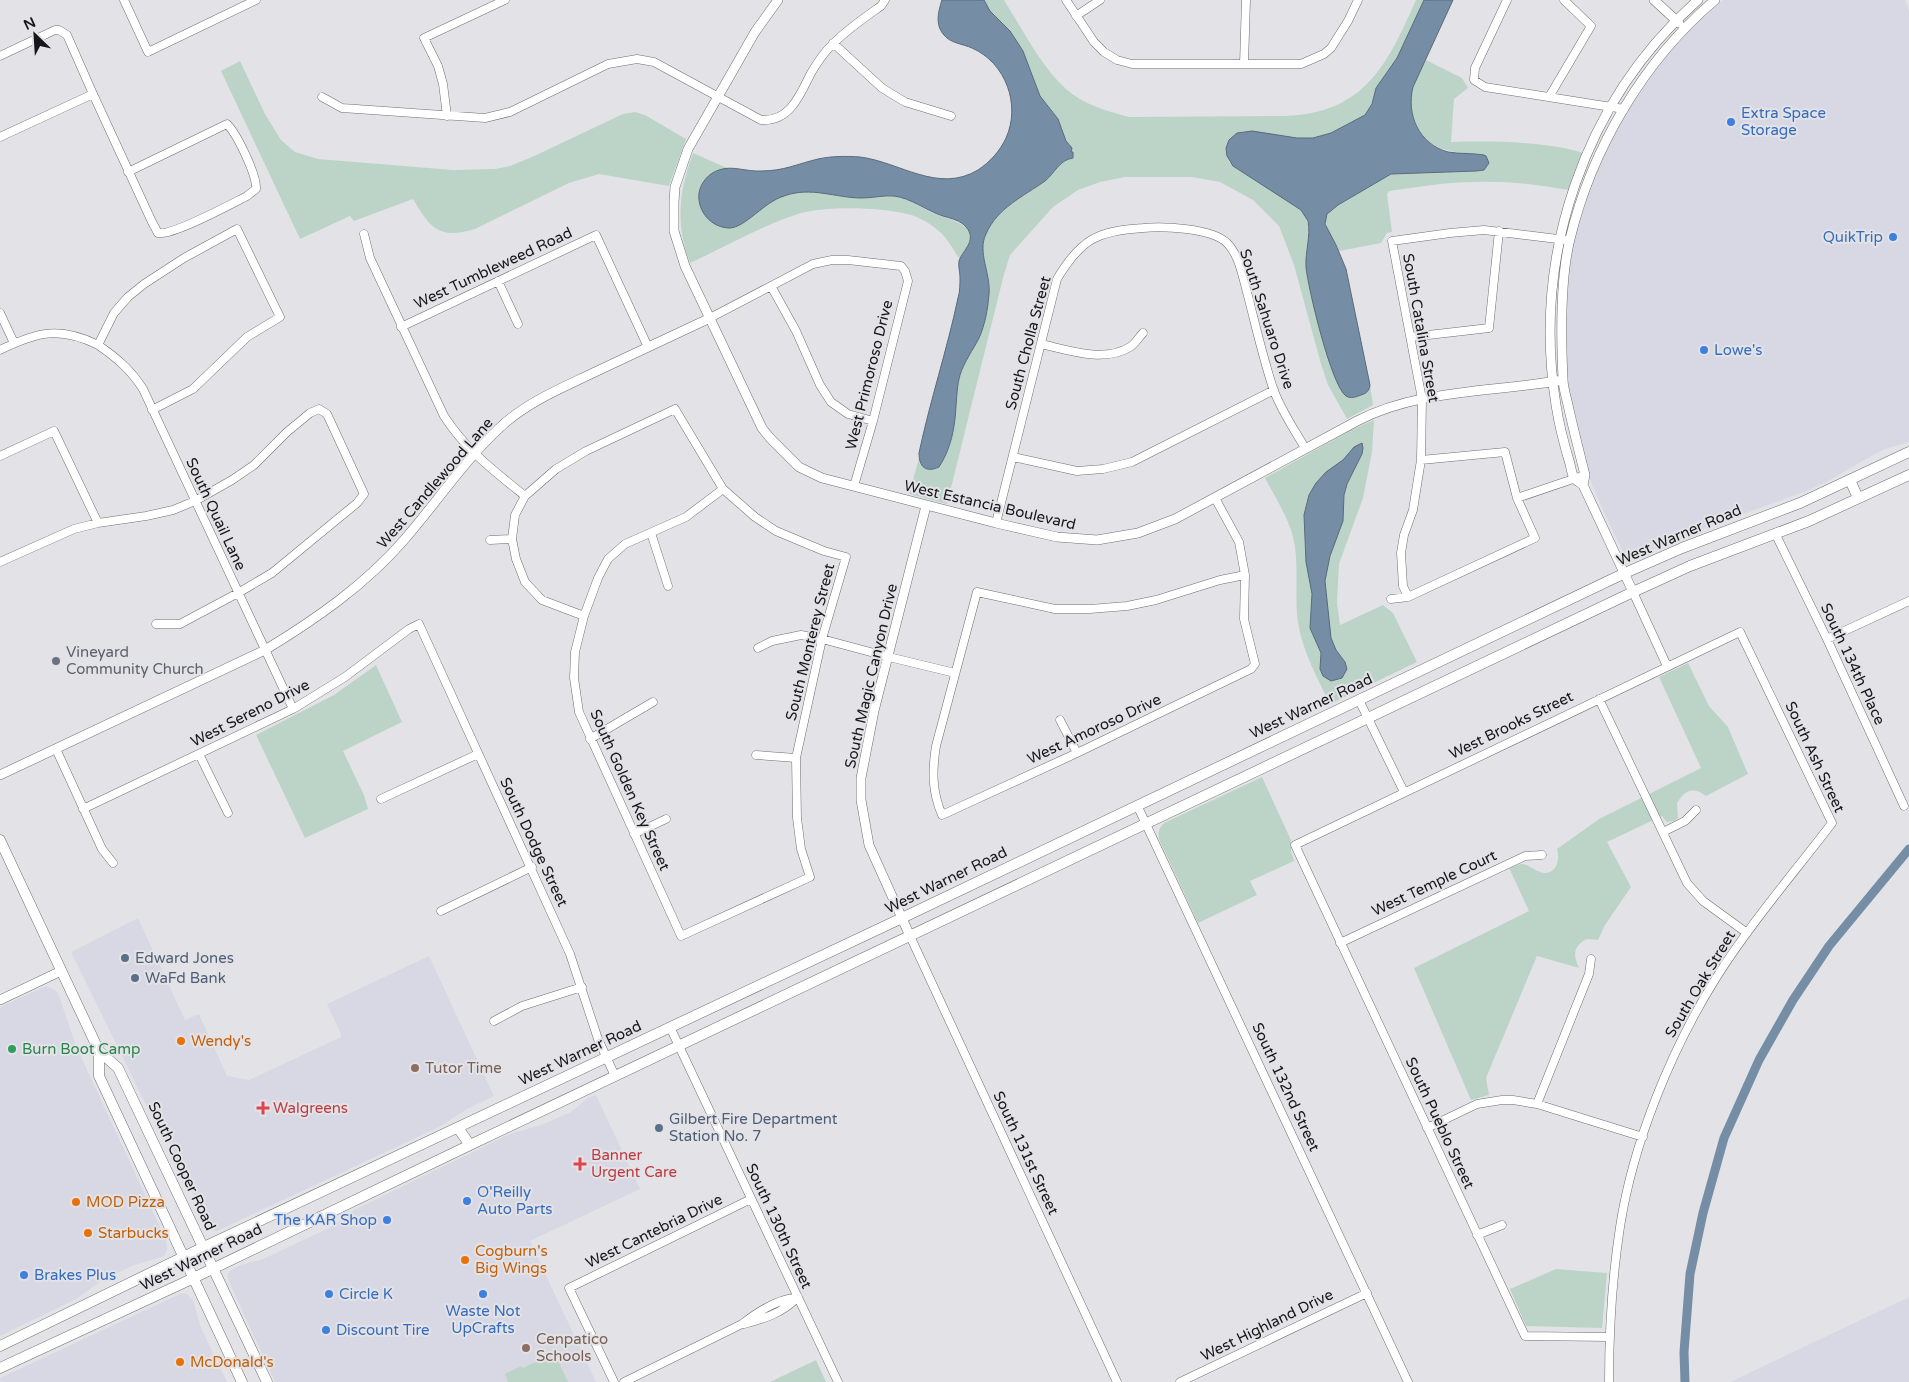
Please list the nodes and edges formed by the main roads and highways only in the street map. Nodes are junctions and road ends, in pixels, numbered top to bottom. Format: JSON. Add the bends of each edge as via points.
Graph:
{"nodes":[{"id":1,"x":1909,"y":452,"type":"edge"},
{"id":2,"x":1909,"y":475,"type":"edge"},
{"id":3,"x":1850,"y":480,"type":"junction"},
{"id":4,"x":1858,"y":498,"type":"junction"},
{"id":5,"x":0,"y":840,"type":"edge"},
{"id":6,"x":100,"y":1051,"type":"junction"},
{"id":7,"x":458,"y":1128,"type":"junction"},
{"id":8,"x":470,"y":1145,"type":"junction"},
{"id":9,"x":204,"y":1247,"type":"junction"},
{"id":10,"x":183,"y":1257,"type":"junction"},
{"id":11,"x":214,"y":1268,"type":"junction"},
{"id":12,"x":193,"y":1278,"type":"junction"},
{"id":13,"x":0,"y":1346,"type":"edge"},
{"id":14,"x":0,"y":1368,"type":"edge"},
{"id":15,"x":242,"y":1382,"type":"edge"},
{"id":16,"x":267,"y":1382,"type":"edge"}],
"edges":[{"from":1,"to":3,"type":"main road","name":"West Warner Road"},
{"from":2,"to":4,"type":"main road","name":"West Warner Road"},
{"from":3,"to":4,"type":"main road"},
{"from":3,"to":7,"type":"main road","name":"West Warner Road","via":[[1625,574]]},
{"from":4,"to":8,"type":"main road","name":"West Warner Road","via":[[1633,592]]},
{"from":5,"to":6,"type":"main road","name":"South Cooper Road"},
{"from":6,"to":9,"type":"main road","name":"South Cooper Road","via":[[118,1068]]},
{"from":6,"to":10,"type":"main road","name":"South Cooper Road","via":[[99,1076]]},
{"from":7,"to":8,"type":"main road"},
{"from":7,"to":9,"type":"main road","name":"West Warner Road"},
{"from":8,"to":11,"type":"main road","name":"West Warner Road"},
{"from":9,"to":10,"type":"main road","name":"West Warner Road"},
{"from":9,"to":11,"type":"main road","name":"South Cooper Road"},
{"from":10,"to":12,"type":"main road","name":"South Cooper Road"},
{"from":10,"to":13,"type":"main road","name":"West Warner Road"},
{"from":11,"to":12,"type":"main road","name":"West Warner Road"},
{"from":11,"to":16,"type":"main road","name":"South Cooper Road"},
{"from":12,"to":14,"type":"main road","name":"West Warner Road"},
{"from":12,"to":15,"type":"main road","name":"South Cooper Road"}]}
